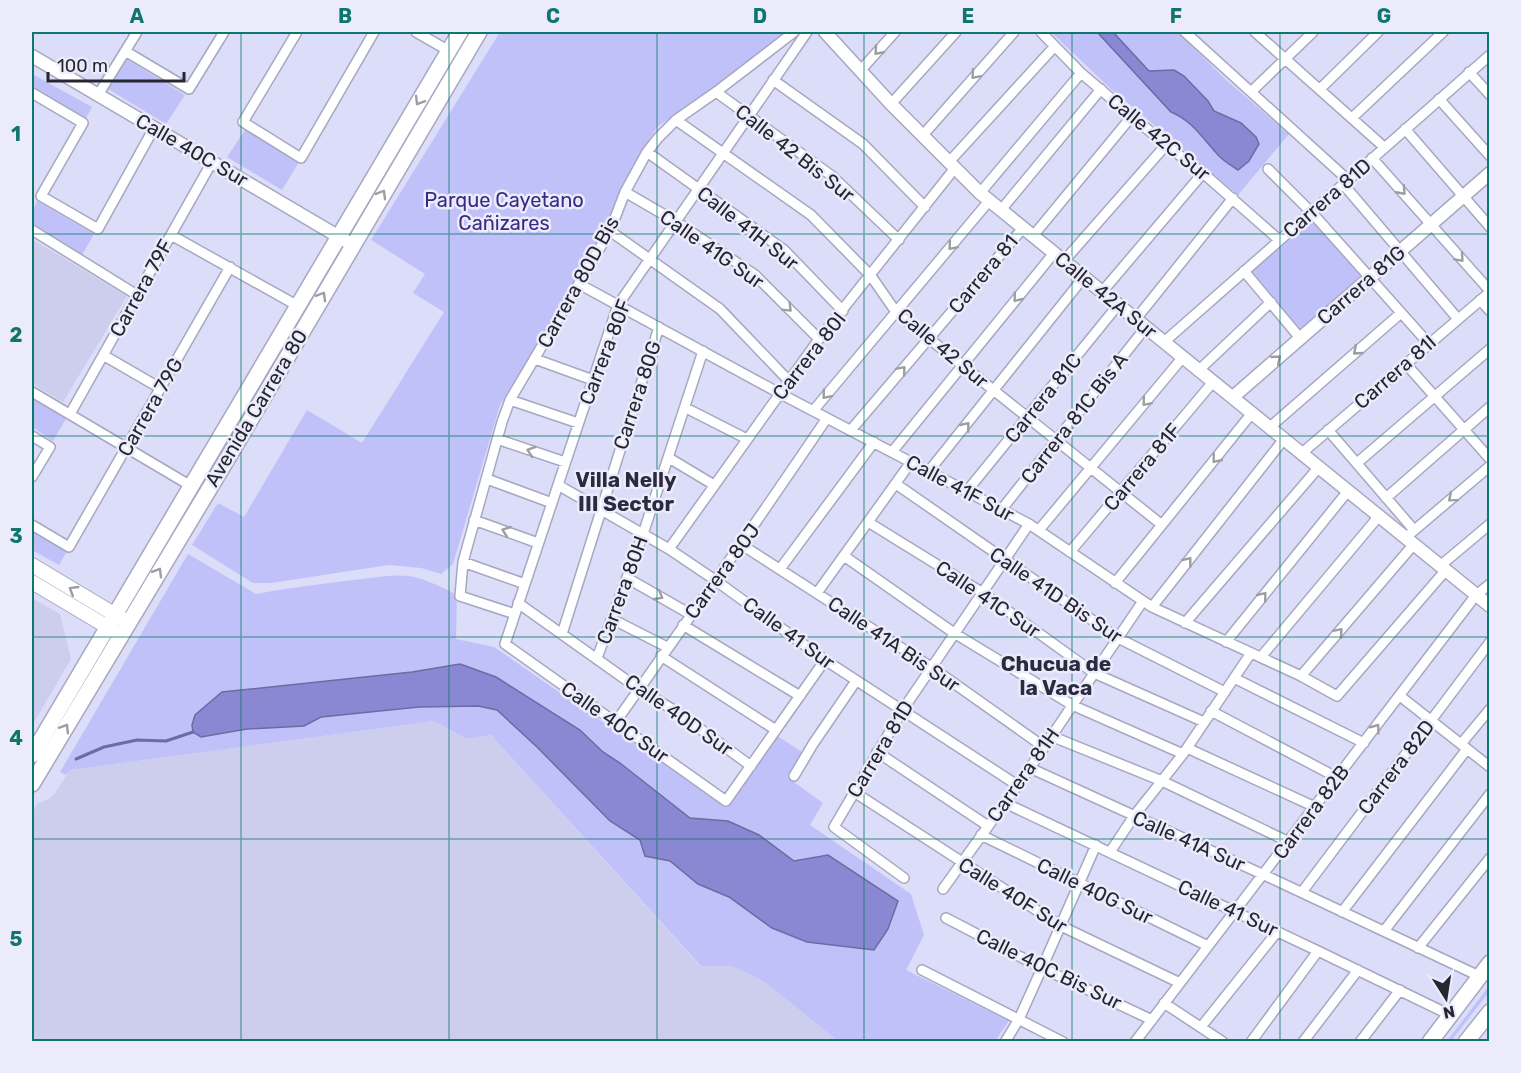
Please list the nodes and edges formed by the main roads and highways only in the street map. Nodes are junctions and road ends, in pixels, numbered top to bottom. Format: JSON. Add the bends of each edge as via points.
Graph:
{"nodes":[{"id":1,"x":460,"y":32,"type":"edge"},
{"id":2,"x":479,"y":32,"type":"edge"},
{"id":3,"x":32,"y":565,"type":"edge"},
{"id":4,"x":32,"y":582,"type":"edge"},
{"id":5,"x":111,"y":620,"type":"junction"},
{"id":6,"x":124,"y":629,"type":"junction"},
{"id":7,"x":32,"y":755,"type":"edge"},
{"id":8,"x":33,"y":779,"type":"edge"},
{"id":9,"x":1490,"y":963,"type":"edge"},
{"id":10,"x":1490,"y":1012,"type":"edge"},
{"id":11,"x":1430,"y":1041,"type":"edge"},
{"id":12,"x":1466,"y":1041,"type":"edge"}],
"edges":[{"from":1,"to":5,"type":"main road","name":"Avenida Carrera 80","one_way":true},
{"from":6,"to":2,"type":"main road","name":"Avenida Carrera 80","one_way":true},
{"from":5,"to":3,"type":"main road","one_way":true},
{"from":4,"to":5,"type":"main road"},
{"from":5,"to":6,"type":"main road"},
{"from":5,"to":7,"type":"main road","name":"Avenida Carrera 80"},
{"from":8,"to":6,"type":"main road","name":"Avenida Carrera 80","one_way":true},
{"from":9,"to":11,"type":"main road"},
{"from":10,"to":12,"type":"main road"}]}
